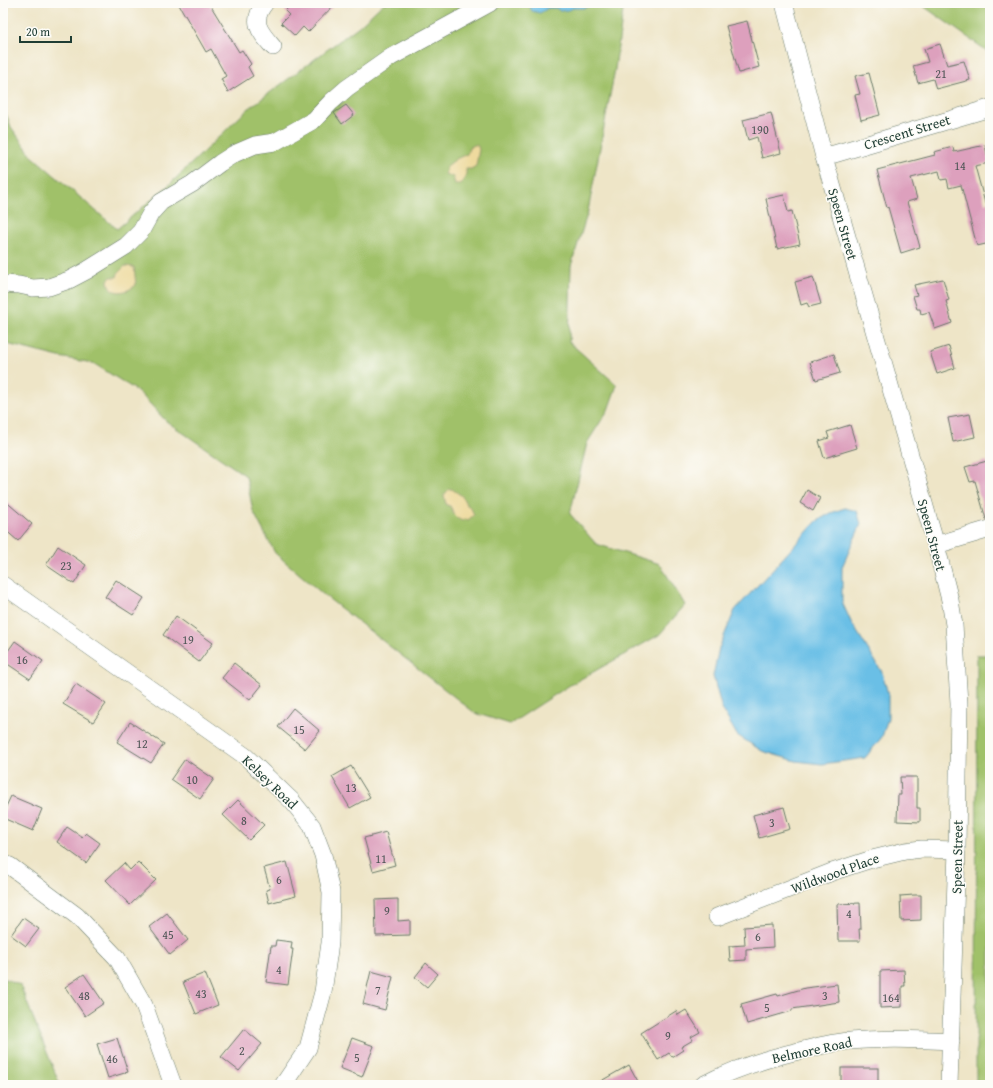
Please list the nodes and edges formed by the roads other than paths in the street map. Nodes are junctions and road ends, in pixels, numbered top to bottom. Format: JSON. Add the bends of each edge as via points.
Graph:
{"nodes":[{"id":1,"x":265,"y":3,"type":"edge"},
{"id":2,"x":490,"y":3,"type":"edge"},
{"id":3,"x":784,"y":3,"type":"edge"},
{"id":4,"x":274,"y":48,"type":"dead end"},
{"id":5,"x":990,"y":108,"type":"edge"},
{"id":6,"x":824,"y":157,"type":"junction"},
{"id":7,"x":3,"y":284,"type":"edge"},
{"id":8,"x":990,"y":529,"type":"edge"},
{"id":9,"x":936,"y":545,"type":"junction"},
{"id":10,"x":5,"y":590,"type":"edge"},
{"id":11,"x":957,"y":850,"type":"junction"},
{"id":12,"x":3,"y":863,"type":"edge"},
{"id":13,"x":717,"y":917,"type":"dead end"},
{"id":14,"x":951,"y":1041,"type":"junction"},
{"id":15,"x":173,"y":1085,"type":"edge"},
{"id":16,"x":283,"y":1085,"type":"edge"},
{"id":17,"x":703,"y":1085,"type":"edge"},
{"id":18,"x":949,"y":1085,"type":"edge"}],
"edges":[{"from":1,"to":4,"type":"street","via":[[258,16],[258,26],[260,33]]},
{"from":2,"to":7,"type":"street","via":[[391,57],[347,88],[314,120],[274,142],[255,145],[234,154],[161,202],[141,231],[126,246],[86,271],[49,287],[33,288],[19,284]]},
{"from":3,"to":6,"type":"street","name":"Speen Street"},
{"from":5,"to":6,"type":"street","name":"Crescent Street"},
{"from":6,"to":9,"type":"street","name":"Speen Street"},
{"from":8,"to":9,"type":"street"},
{"from":9,"to":11,"type":"street","name":"Speen Street","via":[[950,600],[956,650],[959,703]]},
{"from":10,"to":16,"type":"street","name":"Kelsey Road","via":[[245,756],[292,801],[312,826],[323,855],[331,892],[330,943],[323,992],[308,1048]]},
{"from":11,"to":13,"type":"street","name":"Wildwood Place","via":[[922,849],[872,859]]},
{"from":11,"to":14,"type":"street","name":"Speen Street"},
{"from":12,"to":15,"type":"street","via":[[77,916],[117,958],[144,1005]]},
{"from":14,"to":17,"type":"street","name":"Belmore Road","via":[[898,1039],[830,1044],[752,1064]]},
{"from":14,"to":18,"type":"street","name":"Speen Street"}]}
